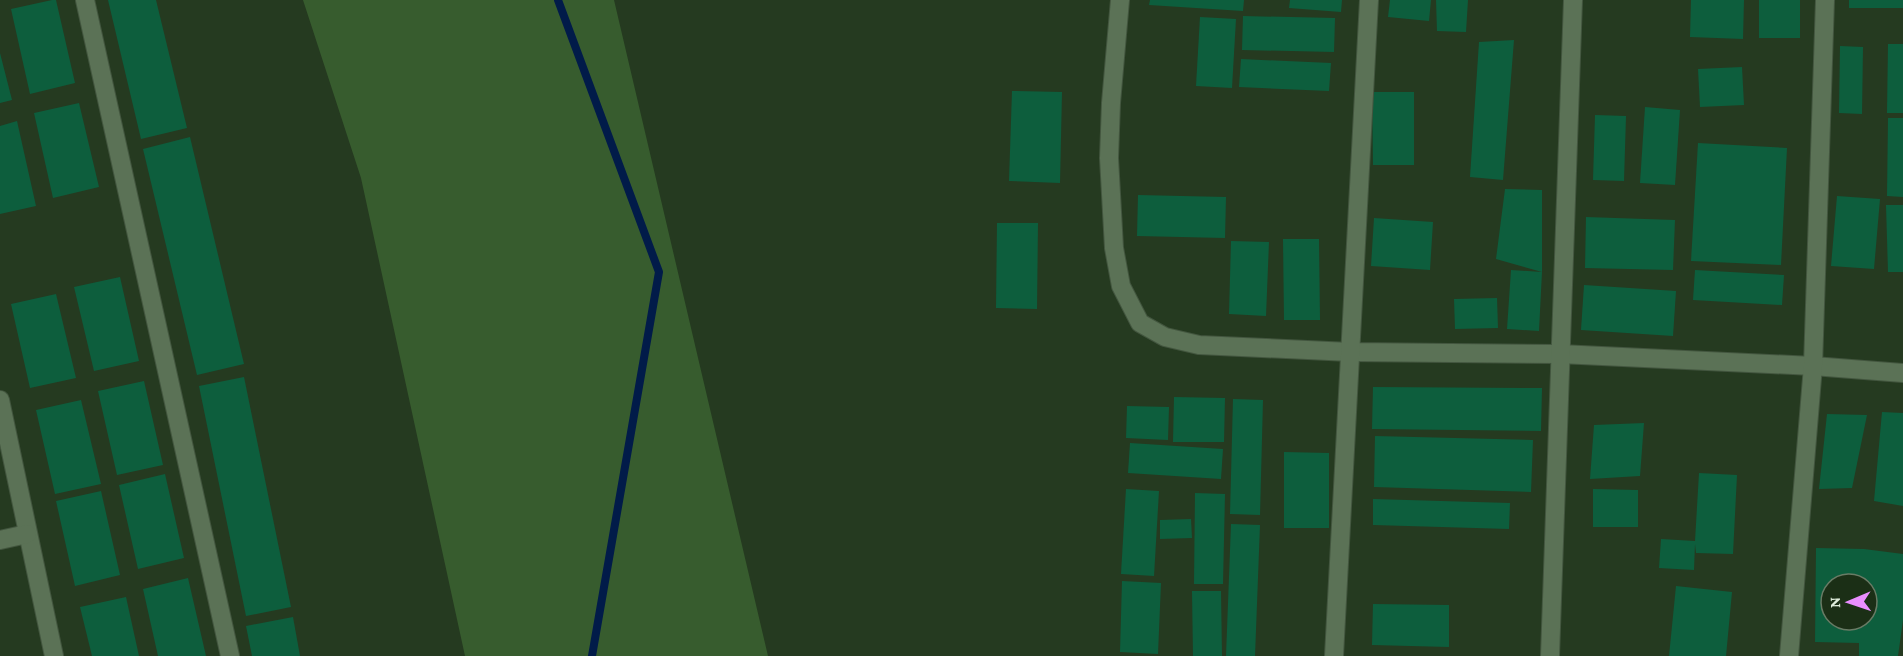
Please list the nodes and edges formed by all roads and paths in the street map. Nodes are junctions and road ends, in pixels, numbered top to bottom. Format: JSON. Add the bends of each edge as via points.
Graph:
{"nodes":[{"id":1,"x":85,"y":0,"type":"edge"},
{"id":2,"x":1120,"y":0,"type":"edge"},
{"id":3,"x":1369,"y":0,"type":"edge"},
{"id":4,"x":1574,"y":0,"type":"edge"},
{"id":5,"x":1825,"y":0,"type":"edge"},
{"id":6,"x":1350,"y":352,"type":"junction"},
{"id":7,"x":1560,"y":354,"type":"junction"},
{"id":8,"x":1814,"y":366,"type":"junction"},
{"id":9,"x":1903,"y":373,"type":"edge"},
{"id":10,"x":0,"y":400,"type":"edge"},
{"id":11,"x":27,"y":534,"type":"junction"},
{"id":12,"x":0,"y":540,"type":"edge"},
{"id":13,"x":54,"y":656,"type":"edge"},
{"id":14,"x":230,"y":656,"type":"edge"},
{"id":15,"x":1334,"y":656,"type":"edge"},
{"id":16,"x":1551,"y":656,"type":"edge"},
{"id":17,"x":1790,"y":656,"type":"edge"}],
"edges":[{"from":1,"to":14,"type":"street"},
{"from":2,"to":6,"type":"street","via":[[1109,158],[1114,248],[1121,286],[1140,323],[1165,337],[1199,345]]},
{"from":3,"to":6,"type":"street"},
{"from":4,"to":7,"type":"street"},
{"from":5,"to":8,"type":"street"},
{"from":6,"to":7,"type":"street"},
{"from":6,"to":15,"type":"street"},
{"from":7,"to":8,"type":"street"},
{"from":7,"to":16,"type":"street"},
{"from":8,"to":9,"type":"street"},
{"from":8,"to":17,"type":"street"},
{"from":10,"to":11,"type":"street"},
{"from":11,"to":12,"type":"street"},
{"from":11,"to":13,"type":"street"}]}
